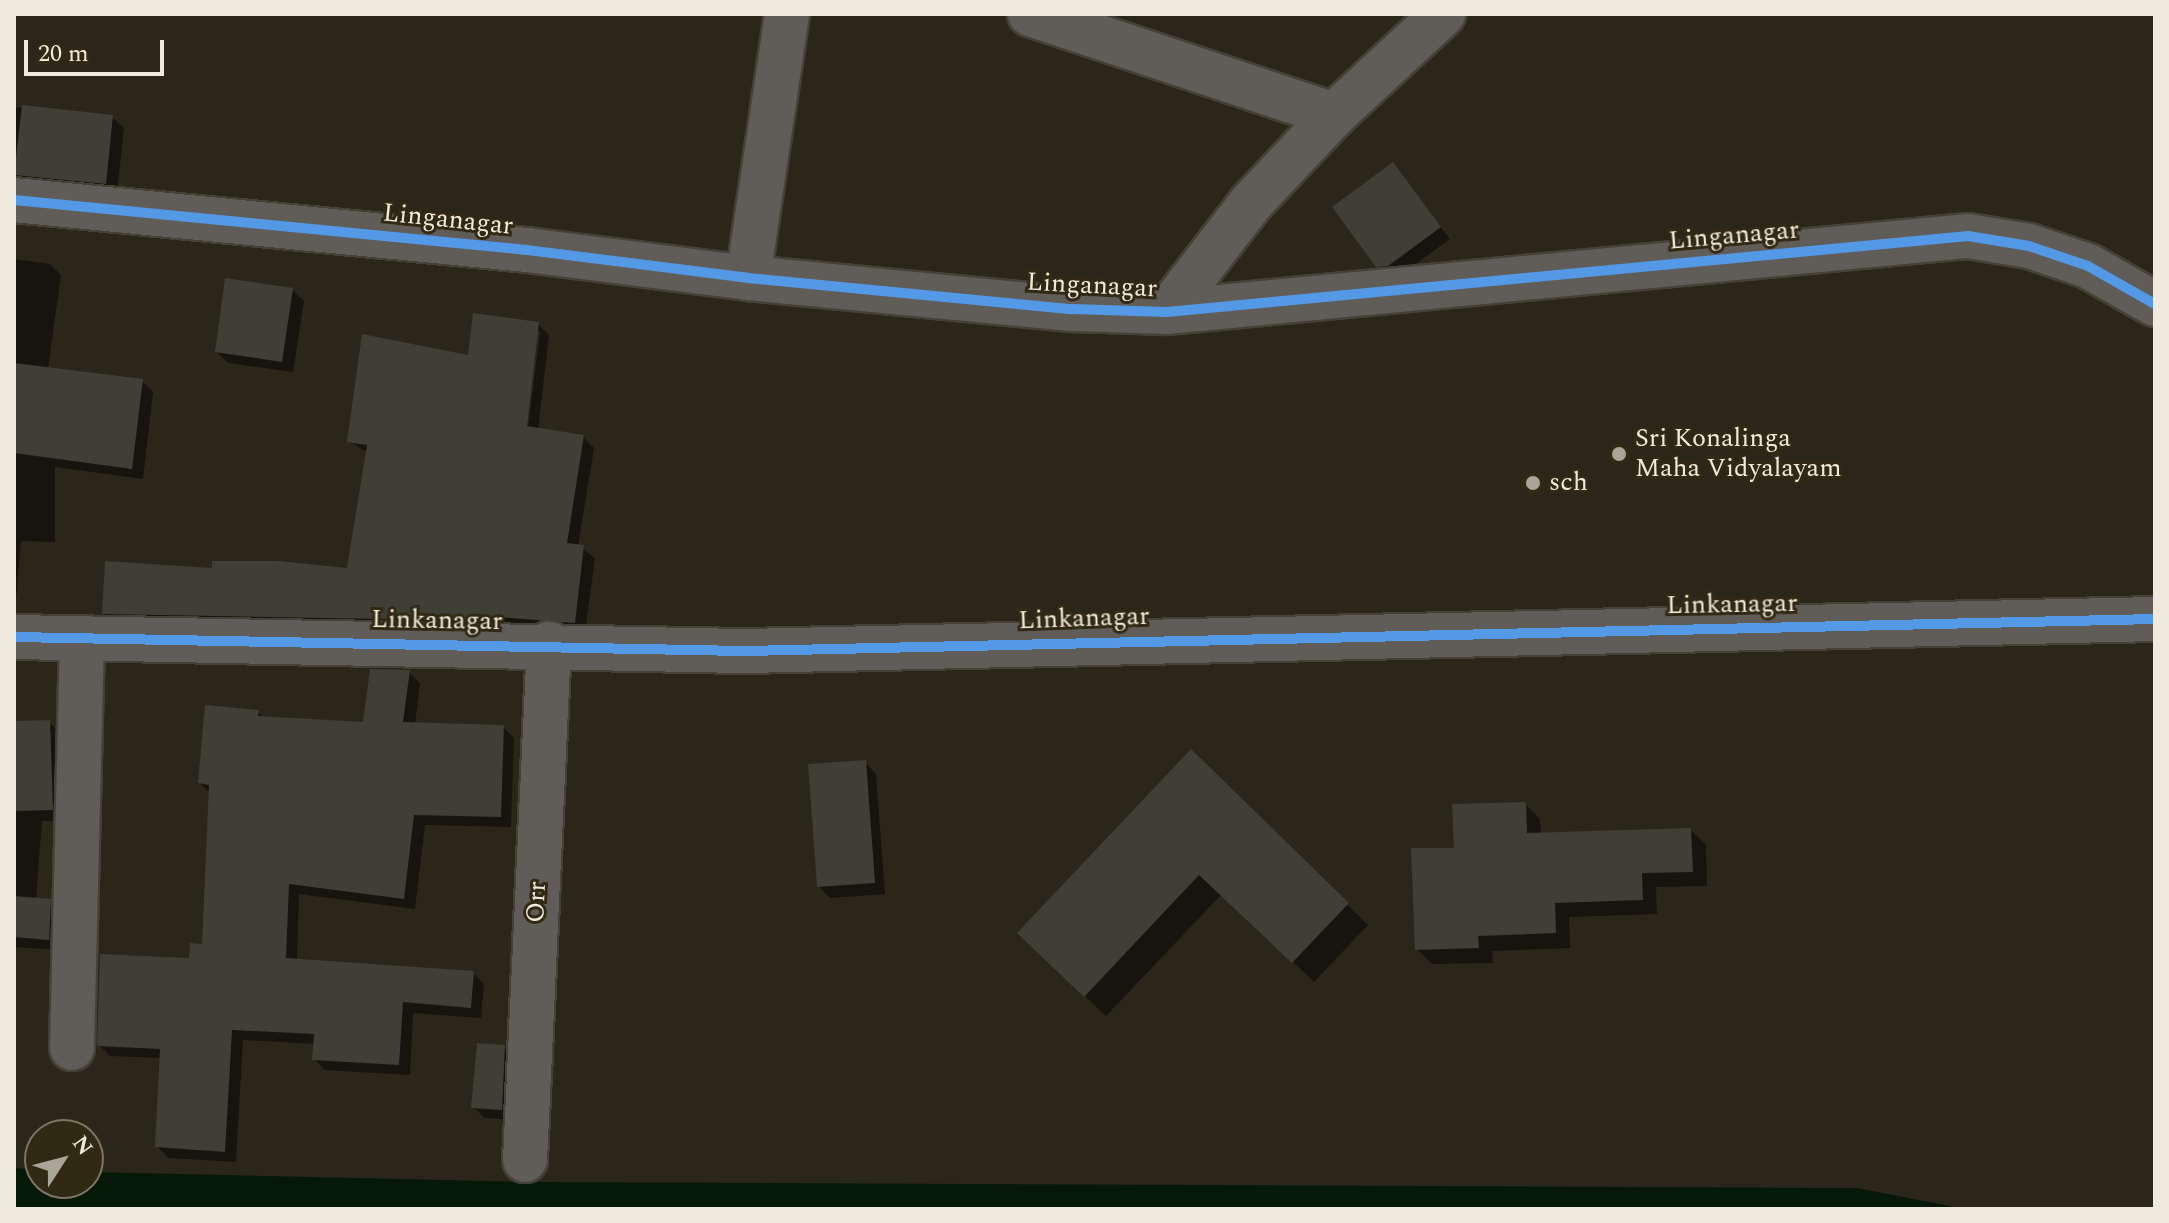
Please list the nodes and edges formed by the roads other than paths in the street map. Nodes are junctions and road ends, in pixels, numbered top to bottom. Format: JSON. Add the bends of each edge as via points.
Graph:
{"nodes":[{"id":1,"x":787,"y":14,"type":"edge"},
{"id":2,"x":1030,"y":14,"type":"edge"},
{"id":3,"x":1443,"y":14,"type":"edge"},
{"id":4,"x":1334,"y":115,"type":"junction"},
{"id":5,"x":14,"y":200,"type":"edge"},
{"id":6,"x":748,"y":278,"type":"junction"},
{"id":7,"x":2155,"y":304,"type":"edge"},
{"id":8,"x":1167,"y":312,"type":"junction"},
{"id":9,"x":2155,"y":619,"type":"edge"},
{"id":10,"x":14,"y":637,"type":"edge"},
{"id":11,"x":82,"y":638,"type":"junction"},
{"id":12,"x":549,"y":644,"type":"junction"},
{"id":13,"x":72,"y":1048,"type":"dead end"},
{"id":14,"x":525,"y":1160,"type":"dead end"}],
"edges":[{"from":1,"to":6,"type":"street"},
{"from":2,"to":4,"type":"street"},
{"from":3,"to":4,"type":"street"},
{"from":4,"to":8,"type":"street","via":[[1251,203]]},
{"from":5,"to":6,"type":"street","name":"Linganagar","via":[[527,250]]},
{"from":6,"to":8,"type":"street","name":"Linganagar","via":[[1072,309]]},
{"from":7,"to":8,"type":"street","name":"Linganagar","via":[[2088,266],[2029,246],[1968,236]]},
{"from":9,"to":12,"type":"street","name":"Linkanagar","via":[[746,651]]},
{"from":10,"to":11,"type":"street","name":"Linkanagar"},
{"from":11,"to":12,"type":"street","name":"Linkanagar"},
{"from":11,"to":13,"type":"street"},
{"from":12,"to":14,"type":"street","name":"Orr"}]}
